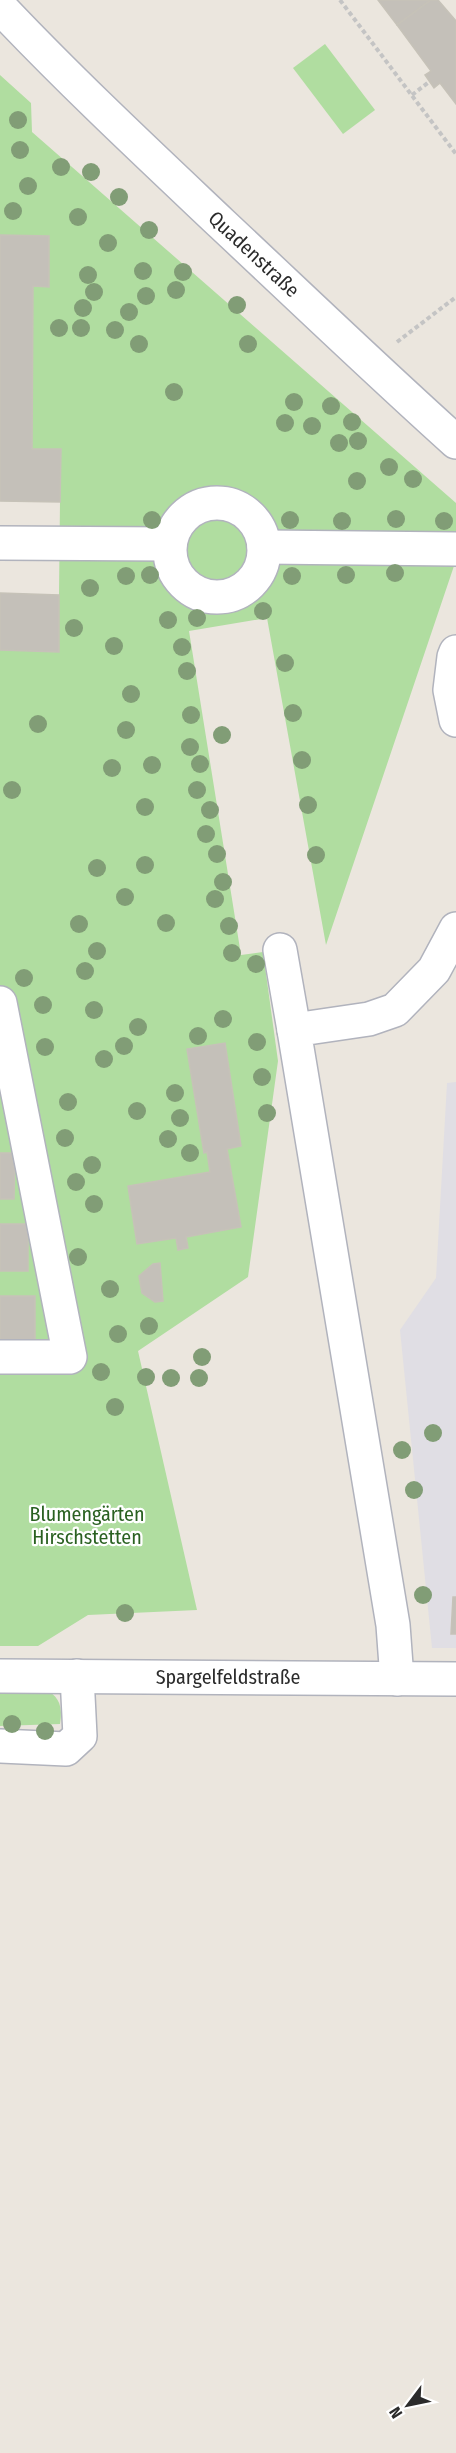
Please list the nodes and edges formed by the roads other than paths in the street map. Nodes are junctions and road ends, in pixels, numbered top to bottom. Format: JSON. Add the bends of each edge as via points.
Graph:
{"nodes":[{"id":1,"x":0,"y":8,"type":"edge"},
{"id":2,"x":0,"y":22,"type":"edge"},
{"id":3,"x":54,"y":64,"type":"junction"},
{"id":4,"x":456,"y":442,"type":"edge"},
{"id":5,"x":0,"y":543,"type":"edge"},
{"id":6,"x":170,"y":544,"type":"junction"},
{"id":7,"x":264,"y":547,"type":"junction"},
{"id":8,"x":456,"y":549,"type":"edge"},
{"id":9,"x":456,"y":652,"type":"edge"},
{"id":10,"x":456,"y":720,"type":"edge"},
{"id":11,"x":456,"y":929,"type":"edge"},
{"id":12,"x":280,"y":950,"type":"dead end"},
{"id":13,"x":0,"y":1003,"type":"edge"},
{"id":14,"x":294,"y":1030,"type":"junction"},
{"id":15,"x":11,"y":1119,"type":"edge"},
{"id":16,"x":0,"y":1357,"type":"edge"},
{"id":17,"x":0,"y":1676,"type":"edge"},
{"id":18,"x":77,"y":1677,"type":"junction"},
{"id":19,"x":397,"y":1679,"type":"junction"},
{"id":20,"x":456,"y":1679,"type":"edge"},
{"id":21,"x":0,"y":1746,"type":"edge"}],
"edges":[{"from":1,"to":3,"type":"street","name":"Quadenstraße"},
{"from":2,"to":3,"type":"street","name":"Quadenstraße"},
{"from":3,"to":4,"type":"street","name":"Quadenstraße"},
{"from":5,"to":6,"type":"street"},
{"from":6,"to":7,"type":"street","via":[[176,525],[190,510],[209,503],[229,503],[246,512],[260,528]]},
{"from":6,"to":7,"type":"street","via":[[171,562],[180,578],[193,590],[210,596],[228,596],[251,583],[259,573]]},
{"from":7,"to":8,"type":"street"},
{"from":9,"to":10,"type":"street","via":[[450,690]]},
{"from":11,"to":14,"type":"street","via":[[434,970],[395,1010],[369,1019]]},
{"from":12,"to":14,"type":"street"},
{"from":13,"to":15,"type":"street"},
{"from":14,"to":19,"type":"street","via":[[393,1625]]},
{"from":15,"to":16,"type":"street","via":[[70,1357]]},
{"from":17,"to":18,"type":"street","name":"Spargelfeldstraße"},
{"from":18,"to":19,"type":"street","name":"Spargelfeldstraße"},
{"from":18,"to":21,"type":"street","via":[[80,1736],[66,1749]]},
{"from":19,"to":20,"type":"street","name":"Spargelfeldstraße"}]}
